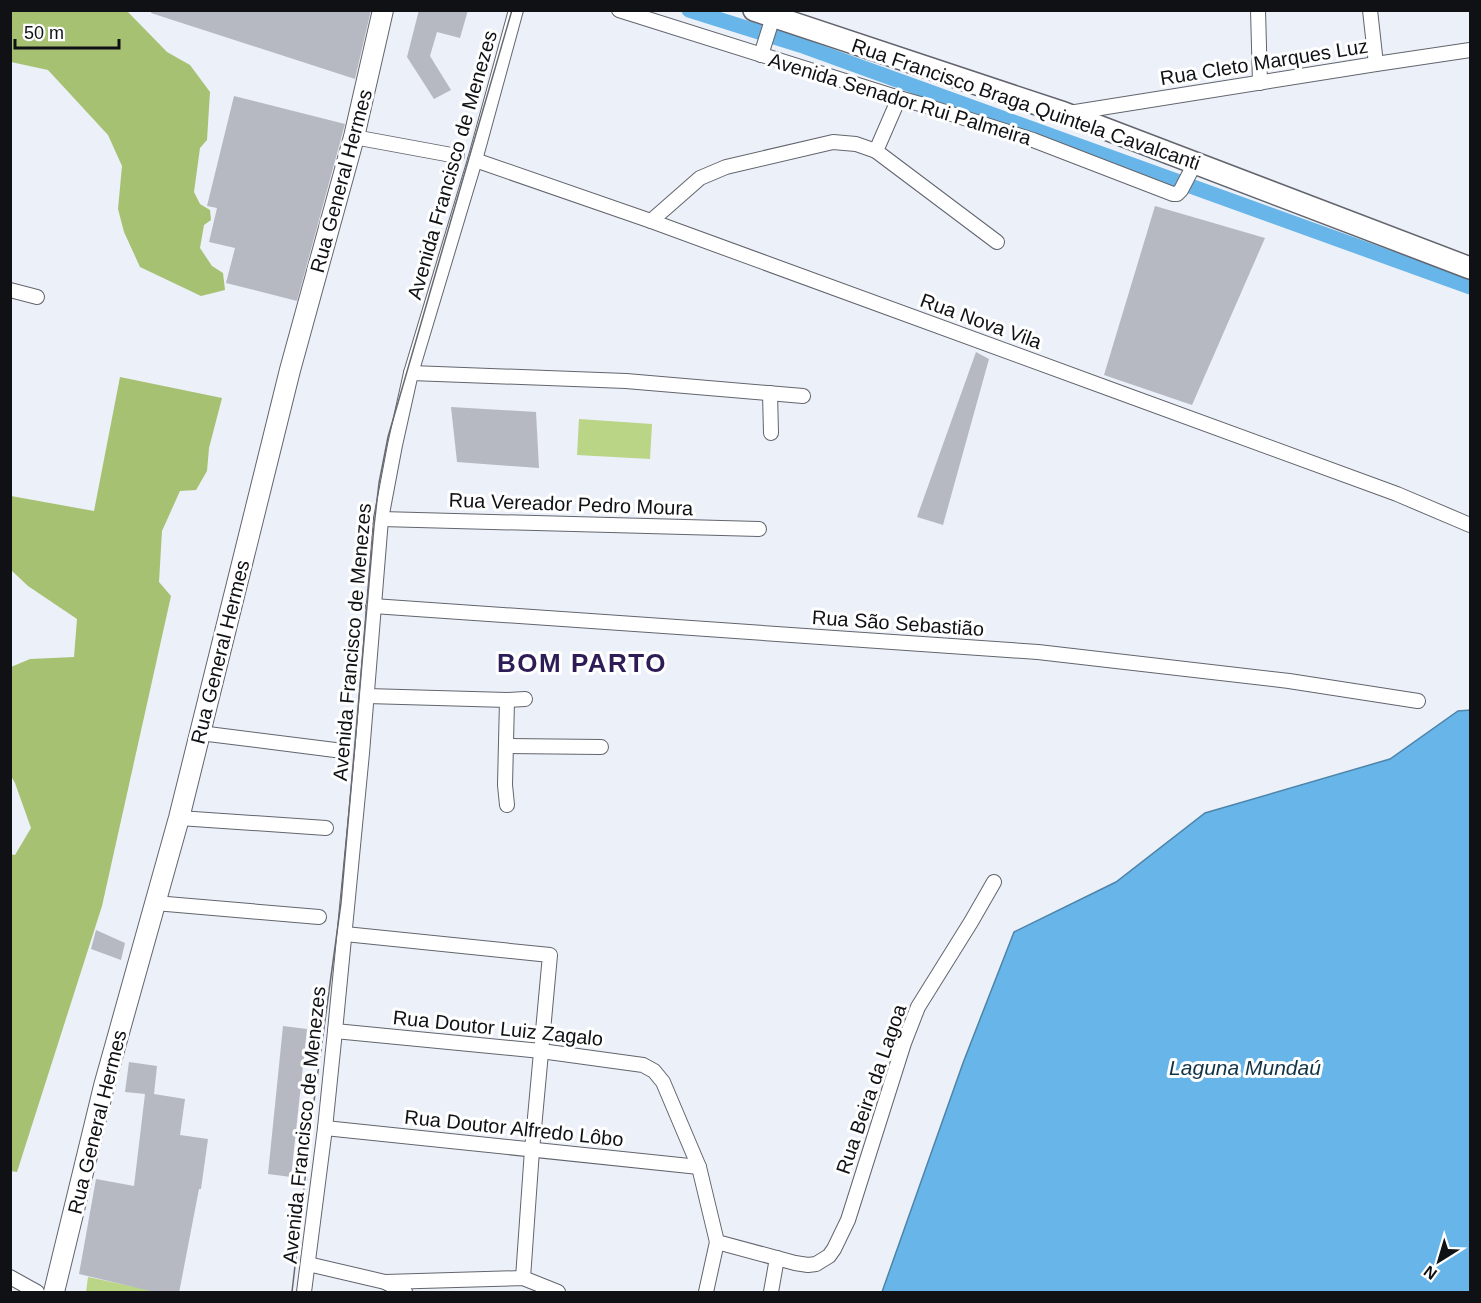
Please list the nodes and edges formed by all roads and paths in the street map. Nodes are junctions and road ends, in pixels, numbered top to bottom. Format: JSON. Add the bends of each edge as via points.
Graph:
{"nodes":[{"id":1,"x":383,"y":10,"type":"edge"},
{"id":2,"x":516,"y":10,"type":"edge"},
{"id":3,"x":619,"y":10,"type":"edge"},
{"id":4,"x":1258,"y":10,"type":"edge"},
{"id":5,"x":1370,"y":10,"type":"edge"},
{"id":6,"x":766,"y":18,"type":"edge"},
{"id":7,"x":763,"y":50,"type":"junction"},
{"id":8,"x":1470,"y":50,"type":"edge"},
{"id":9,"x":1376,"y":64,"type":"junction"},
{"id":10,"x":1260,"y":82,"type":"junction"},
{"id":11,"x":899,"y":98,"type":"junction"},
{"id":12,"x":1064,"y":113,"type":"junction"},
{"id":13,"x":354,"y":137,"type":"junction"},
{"id":14,"x":876,"y":151,"type":"junction"},
{"id":15,"x":457,"y":156,"type":"dead end"},
{"id":16,"x":475,"y":160,"type":"junction"},
{"id":17,"x":1191,"y":170,"type":"junction"},
{"id":18,"x":651,"y":221,"type":"junction"},
{"id":19,"x":997,"y":242,"type":"dead end"},
{"id":20,"x":1470,"y":267,"type":"edge"},
{"id":21,"x":10,"y":290,"type":"edge"},
{"id":22,"x":37,"y":297,"type":"dead end"},
{"id":23,"x":411,"y":373,"type":"junction"},
{"id":24,"x":770,"y":393,"type":"junction"},
{"id":25,"x":803,"y":396,"type":"dead end"},
{"id":26,"x":771,"y":434,"type":"dead end"},
{"id":27,"x":381,"y":519,"type":"junction"},
{"id":28,"x":1470,"y":525,"type":"edge"},
{"id":29,"x":759,"y":529,"type":"dead end"},
{"id":30,"x":374,"y":606,"type":"junction"},
{"id":31,"x":367,"y":696,"type":"junction"},
{"id":32,"x":525,"y":699,"type":"dead end"},
{"id":33,"x":507,"y":700,"type":"junction"},
{"id":34,"x":1418,"y":701,"type":"dead end"},
{"id":35,"x":200,"y":733,"type":"junction"},
{"id":36,"x":506,"y":746,"type":"junction"},
{"id":37,"x":601,"y":747,"type":"dead end"},
{"id":38,"x":335,"y":750,"type":"dead end"},
{"id":39,"x":507,"y":806,"type":"dead end"},
{"id":40,"x":179,"y":818,"type":"junction"},
{"id":41,"x":326,"y":828,"type":"dead end"},
{"id":42,"x":994,"y":882,"type":"dead end"},
{"id":43,"x":155,"y":903,"type":"junction"},
{"id":44,"x":319,"y":917,"type":"dead end"},
{"id":45,"x":345,"y":934,"type":"junction"},
{"id":46,"x":335,"y":1031,"type":"junction"},
{"id":47,"x":541,"y":1051,"type":"junction"},
{"id":48,"x":325,"y":1128,"type":"junction"},
{"id":49,"x":532,"y":1150,"type":"junction"},
{"id":50,"x":699,"y":1167,"type":"junction"},
{"id":51,"x":717,"y":1242,"type":"junction"},
{"id":52,"x":777,"y":1258,"type":"junction"},
{"id":53,"x":308,"y":1264,"type":"junction"},
{"id":54,"x":10,"y":1277,"type":"edge"},
{"id":55,"x":523,"y":1278,"type":"junction"},
{"id":56,"x":385,"y":1282,"type":"junction"},
{"id":57,"x":37,"y":1293,"type":"edge"},
{"id":58,"x":54,"y":1293,"type":"edge"},
{"id":59,"x":304,"y":1293,"type":"edge"},
{"id":60,"x":405,"y":1293,"type":"edge"},
{"id":61,"x":558,"y":1293,"type":"edge"},
{"id":62,"x":706,"y":1293,"type":"edge"},
{"id":63,"x":771,"y":1293,"type":"edge"}],
"edges":[{"from":1,"to":13,"type":"street","name":"Rua General Hermes"},
{"from":2,"to":16,"type":"street","name":"Avenida Francisco de Menezes"},
{"from":3,"to":7,"type":"street","name":"Avenida Senador Rui Palmeira"},
{"from":4,"to":10,"type":"street"},
{"from":5,"to":9,"type":"street"},
{"from":6,"to":7,"type":"street"},
{"from":6,"to":12,"type":"main road","name":"Rua Francisco Braga Quintela Cavalcanti"},
{"from":7,"to":11,"type":"street","name":"Avenida Senador Rui Palmeira"},
{"from":8,"to":9,"type":"street","name":"Rua Cleto Marques Luz"},
{"from":9,"to":10,"type":"street","name":"Rua Cleto Marques Luz"},
{"from":10,"to":12,"type":"street","name":"Rua Cleto Marques Luz"},
{"from":11,"to":14,"type":"street"},
{"from":11,"to":17,"type":"street","name":"Avenida Senador Rui Palmeira","via":[[1033,140],[1173,194],[1180,192]]},
{"from":12,"to":17,"type":"main road","name":"Rua Francisco Braga Quintela Cavalcanti"},
{"from":13,"to":15,"type":"street"},
{"from":13,"to":35,"type":"street","name":"Rua General Hermes","via":[[290,370]]},
{"from":14,"to":18,"type":"street","via":[[833,142],[726,167],[700,178]]},
{"from":14,"to":19,"type":"street"},
{"from":16,"to":18,"type":"street","name":"Rua Nova Vila"},
{"from":16,"to":23,"type":"street","name":"Avenida Francisco de Menezes"},
{"from":17,"to":20,"type":"main road","name":"Rua Francisco Braga Quintela Cavalcanti","via":[[1297,202]]},
{"from":18,"to":28,"type":"street","name":"Rua Nova Vila","via":[[1398,494]]},
{"from":21,"to":22,"type":"street"},
{"from":23,"to":24,"type":"street","via":[[626,381]]},
{"from":23,"to":27,"type":"street","name":"Avenida Francisco de Menezes"},
{"from":24,"to":25,"type":"street"},
{"from":24,"to":26,"type":"street"},
{"from":27,"to":29,"type":"street","name":"Rua Vereador Pedro Moura"},
{"from":27,"to":30,"type":"street","name":"Avenida Francisco de Menezes"},
{"from":30,"to":31,"type":"street","name":"Avenida Francisco de Menezes"},
{"from":30,"to":34,"type":"street","name":"Rua São Sebastião","via":[[1038,652],[1288,681]]},
{"from":31,"to":33,"type":"street"},
{"from":31,"to":45,"type":"street","name":"Avenida Francisco de Menezes"},
{"from":32,"to":33,"type":"street"},
{"from":33,"to":36,"type":"street"},
{"from":35,"to":38,"type":"street"},
{"from":35,"to":40,"type":"street","name":"Rua General Hermes"},
{"from":36,"to":37,"type":"street"},
{"from":36,"to":39,"type":"street"},
{"from":40,"to":41,"type":"street"},
{"from":40,"to":43,"type":"street","name":"Rua General Hermes"},
{"from":42,"to":52,"type":"street","name":"Rua Beira da Lagoa","via":[[918,1007],[848,1220],[834,1249],[816,1264]]},
{"from":43,"to":44,"type":"street"},
{"from":43,"to":58,"type":"street","name":"Rua General Hermes","via":[[104,1086]]},
{"from":45,"to":46,"type":"street","name":"Avenida Francisco de Menezes"},
{"from":45,"to":47,"type":"street","via":[[550,955]]},
{"from":46,"to":47,"type":"street","name":"Rua Doutor Luiz Zagalo"},
{"from":46,"to":48,"type":"street","name":"Avenida Francisco de Menezes"},
{"from":47,"to":49,"type":"street"},
{"from":47,"to":50,"type":"street","name":"Rua Doutor Luiz Zagalo","via":[[644,1065],[654,1071],[663,1082]]},
{"from":48,"to":49,"type":"street","name":"Rua Doutor Alfredo Lôbo"},
{"from":48,"to":53,"type":"street","name":"Avenida Francisco de Menezes"},
{"from":49,"to":50,"type":"street","name":"Rua Doutor Alfredo Lôbo"},
{"from":49,"to":55,"type":"street"},
{"from":50,"to":51,"type":"street"},
{"from":51,"to":52,"type":"street","name":"Rua Beira da Lagoa"},
{"from":51,"to":62,"type":"street"},
{"from":52,"to":63,"type":"street"},
{"from":53,"to":56,"type":"street"},
{"from":53,"to":59,"type":"street","name":"Avenida Francisco de Menezes"},
{"from":54,"to":57,"type":"street"},
{"from":55,"to":56,"type":"street"},
{"from":55,"to":61,"type":"street"},
{"from":56,"to":60,"type":"street"}]}
